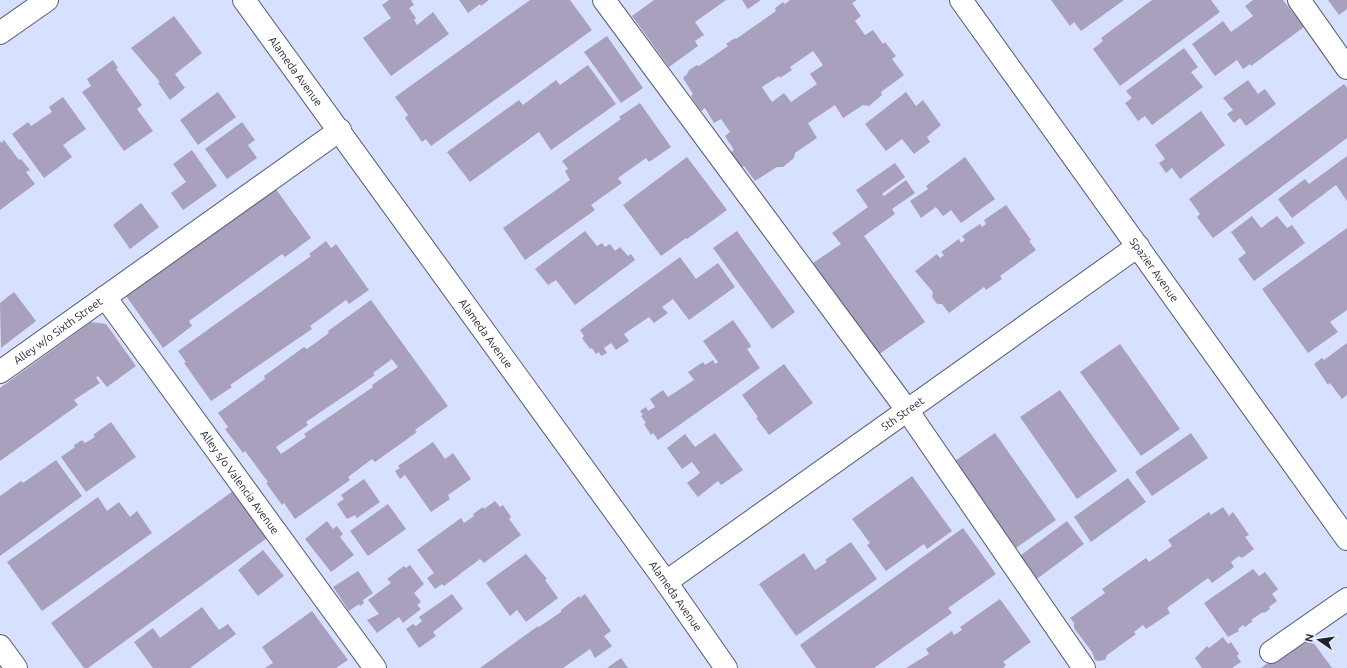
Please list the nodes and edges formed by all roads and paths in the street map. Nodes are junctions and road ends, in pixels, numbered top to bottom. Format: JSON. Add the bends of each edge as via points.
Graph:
{"nodes":[{"id":1,"x":47,"y":0,"type":"edge"},
{"id":2,"x":244,"y":0,"type":"edge"},
{"id":3,"x":604,"y":0,"type":"edge"},
{"id":4,"x":961,"y":0,"type":"edge"},
{"id":5,"x":1299,"y":0,"type":"edge"},
{"id":6,"x":0,"y":33,"type":"edge"},
{"id":7,"x":1347,"y":68,"type":"edge"},
{"id":8,"x":340,"y":130,"type":"junction"},
{"id":9,"x":1138,"y":246,"type":"junction"},
{"id":10,"x":111,"y":293,"type":"junction"},
{"id":11,"x":0,"y":372,"type":"edge"},
{"id":12,"x":907,"y":410,"type":"junction"},
{"id":13,"x":1347,"y":539,"type":"edge"},
{"id":14,"x":666,"y":582,"type":"junction"},
{"id":15,"x":1347,"y":599,"type":"edge"},
{"id":16,"x":0,"y":646,"type":"edge"},
{"id":17,"x":1271,"y":652,"type":"dead end"},
{"id":18,"x":16,"y":668,"type":"edge"},
{"id":19,"x":375,"y":668,"type":"edge"},
{"id":20,"x":726,"y":668,"type":"edge"},
{"id":21,"x":1084,"y":668,"type":"edge"}],
"edges":[{"from":1,"to":6,"type":"street"},
{"from":2,"to":8,"type":"street","name":"Alameda Avenue"},
{"from":3,"to":12,"type":"street"},
{"from":4,"to":9,"type":"street","name":"Spazier Avenue"},
{"from":5,"to":7,"type":"street"},
{"from":8,"to":10,"type":"street","name":"Alley w/o Sixth Street"},
{"from":8,"to":14,"type":"street","name":"Alameda Avenue"},
{"from":9,"to":12,"type":"street","name":"5th Street"},
{"from":9,"to":13,"type":"street","name":"Spazier Avenue"},
{"from":10,"to":11,"type":"street","name":"Alley w/o Sixth Street"},
{"from":10,"to":19,"type":"street","name":"Alley s/o Valencia Avenue"},
{"from":12,"to":14,"type":"street","name":"5th Street"},
{"from":12,"to":21,"type":"street"},
{"from":14,"to":20,"type":"street","name":"Alameda Avenue"},
{"from":15,"to":17,"type":"street"},
{"from":16,"to":18,"type":"street"}]}
